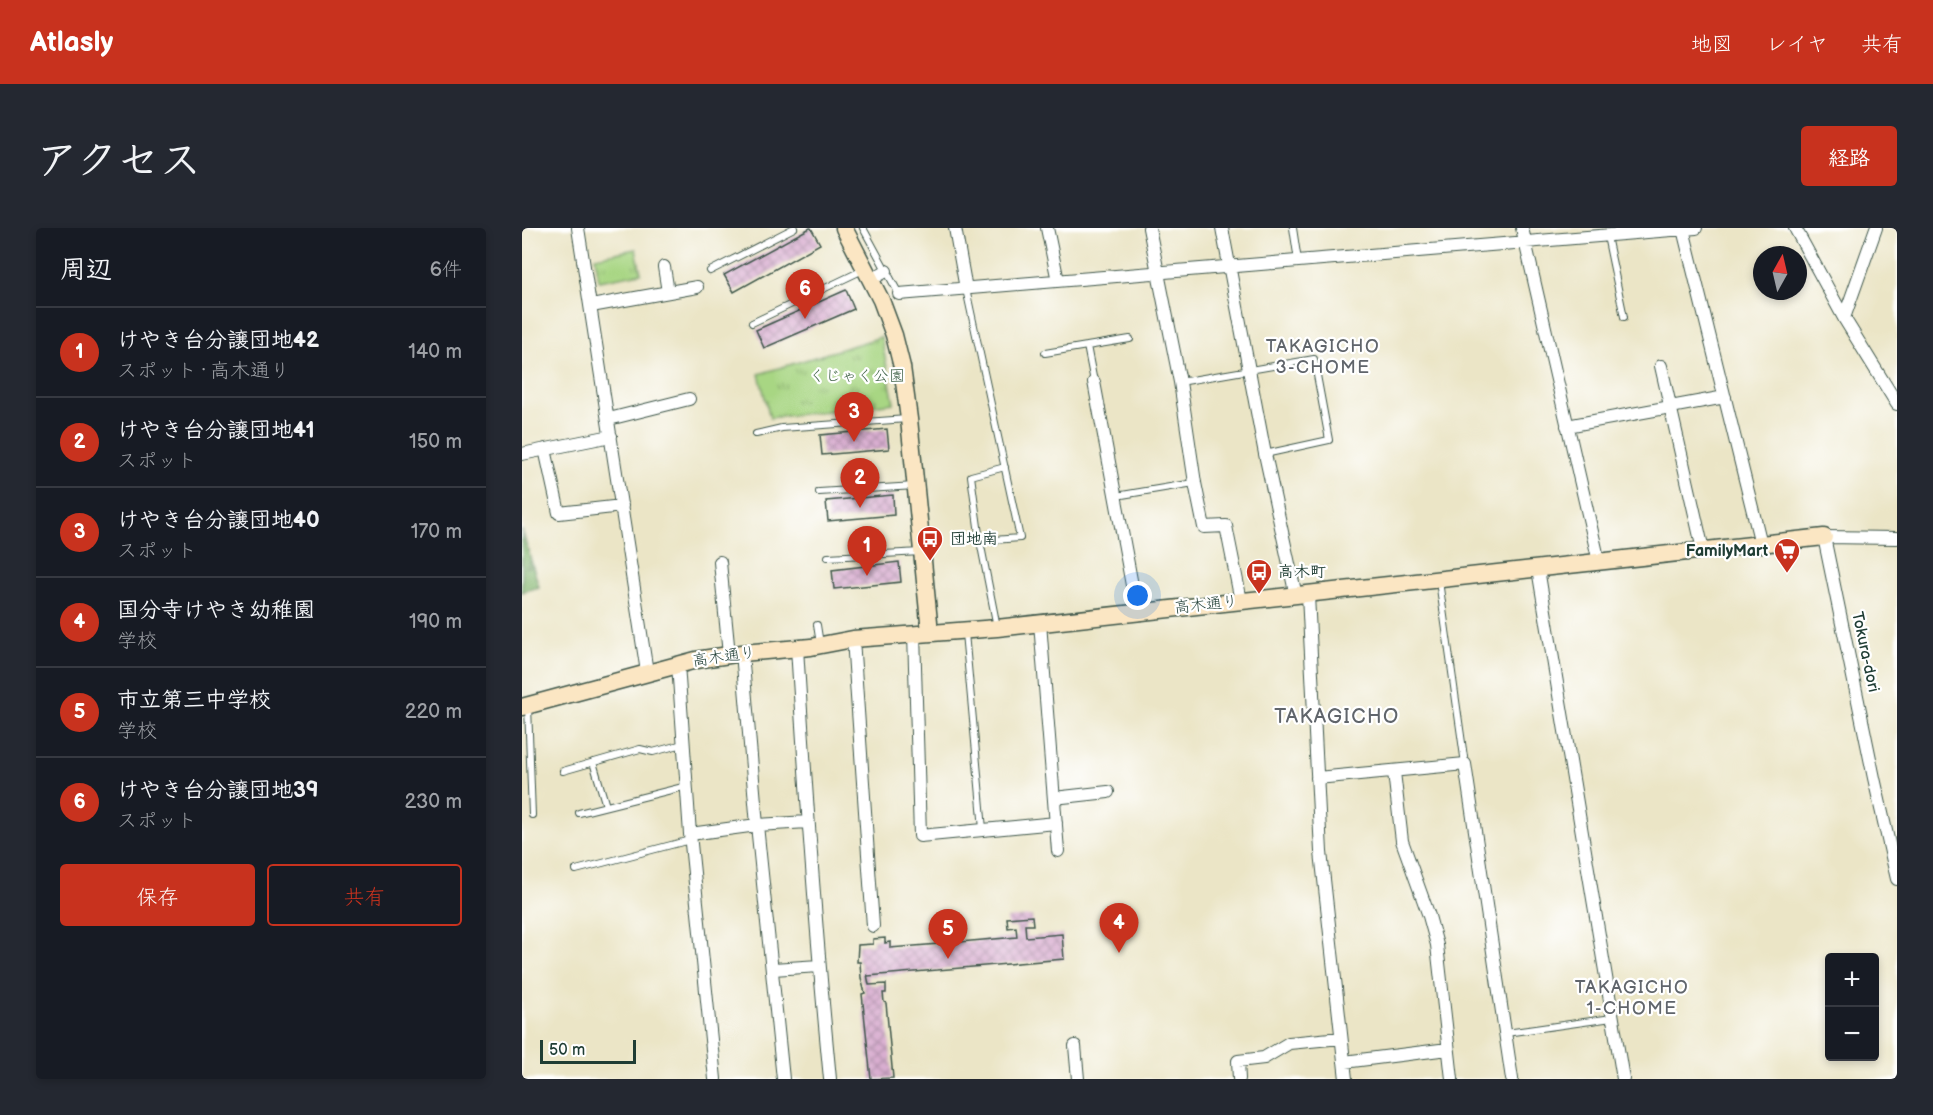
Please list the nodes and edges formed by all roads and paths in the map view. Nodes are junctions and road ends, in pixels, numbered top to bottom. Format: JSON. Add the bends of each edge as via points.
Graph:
{"nodes":[{"id":1,"x":578,"y":228,"type":"edge"},
{"id":2,"x":794,"y":228,"type":"edge"},
{"id":3,"x":844,"y":228,"type":"edge"},
{"id":4,"x":863,"y":228,"type":"edge"},
{"id":5,"x":955,"y":228,"type":"edge"},
{"id":6,"x":1047,"y":228,"type":"edge"},
{"id":7,"x":1149,"y":228,"type":"edge"},
{"id":8,"x":1222,"y":228,"type":"edge"},
{"id":9,"x":1293,"y":228,"type":"edge"},
{"id":10,"x":1522,"y":228,"type":"edge"},
{"id":11,"x":1696,"y":228,"type":"edge"},
{"id":12,"x":1795,"y":228,"type":"edge"},
{"id":13,"x":1876,"y":228,"type":"edge"},
{"id":14,"x":1683,"y":229,"type":"edge"},
{"id":15,"x":1607,"y":235,"type":"junction"},
{"id":16,"x":1525,"y":242,"type":"junction"},
{"id":17,"x":1298,"y":261,"type":"junction"},
{"id":18,"x":664,"y":267,"type":"dead end"},
{"id":19,"x":1230,"y":267,"type":"junction"},
{"id":20,"x":710,"y":271,"type":"dead end"},
{"id":21,"x":875,"y":273,"type":"junction"},
{"id":22,"x":1158,"y":273,"type":"junction"},
{"id":23,"x":1058,"y":281,"type":"junction"},
{"id":24,"x":697,"y":287,"type":"dead end"},
{"id":25,"x":966,"y":289,"type":"junction"},
{"id":26,"x":668,"y":292,"type":"junction"},
{"id":27,"x":899,"y":294,"type":"joint"},
{"id":28,"x":591,"y":306,"type":"junction"},
{"id":29,"x":1624,"y":317,"type":"dead end"},
{"id":30,"x":1844,"y":318,"type":"junction"},
{"id":31,"x":752,"y":322,"type":"dead end"},
{"id":32,"x":1130,"y":339,"type":"dead end"},
{"id":33,"x":1086,"y":346,"type":"junction"},
{"id":34,"x":1045,"y":353,"type":"dead end"},
{"id":35,"x":1661,"y":366,"type":"dead end"},
{"id":36,"x":1250,"y":370,"type":"junction"},
{"id":37,"x":1094,"y":382,"type":"joint"},
{"id":38,"x":1180,"y":382,"type":"junction"},
{"id":39,"x":1725,"y":397,"type":"junction"},
{"id":40,"x":689,"y":399,"type":"dead end"},
{"id":41,"x":1897,"y":404,"type":"edge"},
{"id":42,"x":1671,"y":407,"type":"junction"},
{"id":43,"x":609,"y":419,"type":"junction"},
{"id":44,"x":909,"y":419,"type":"junction"},
{"id":45,"x":1567,"y":426,"type":"junction"},
{"id":46,"x":756,"y":434,"type":"dead end"},
{"id":47,"x":611,"y":436,"type":"junction"},
{"id":48,"x":545,"y":449,"type":"junction"},
{"id":49,"x":522,"y":454,"type":"edge"},
{"id":50,"x":1265,"y":454,"type":"junction"},
{"id":51,"x":1005,"y":467,"type":"junction"},
{"id":52,"x":1195,"y":483,"type":"junction"},
{"id":53,"x":915,"y":486,"type":"junction"},
{"id":54,"x":819,"y":492,"type":"dead end"},
{"id":55,"x":1115,"y":496,"type":"junction"},
{"id":56,"x":622,"y":506,"type":"junction"},
{"id":57,"x":1824,"y":537,"type":"junction"},
{"id":58,"x":1897,"y":538,"type":"edge"},
{"id":59,"x":980,"y":541,"type":"junction"},
{"id":60,"x":1761,"y":544,"type":"junction"},
{"id":61,"x":1703,"y":550,"type":"junction"},
{"id":62,"x":922,"y":552,"type":"junction"},
{"id":63,"x":828,"y":556,"type":"dead end"},
{"id":64,"x":720,"y":562,"type":"dead end"},
{"id":65,"x":1599,"y":562,"type":"junction"},
{"id":66,"x":1538,"y":569,"type":"junction"},
{"id":67,"x":1439,"y":580,"type":"junction"},
{"id":68,"x":1302,"y":596,"type":"junction"},
{"id":69,"x":1241,"y":601,"type":"junction"},
{"id":70,"x":1137,"y":612,"type":"junction"},
{"id":71,"x":1040,"y":623,"type":"junction"},
{"id":72,"x":817,"y":624,"type":"dead end"},
{"id":73,"x":997,"y":628,"type":"junction"},
{"id":74,"x":964,"y":631,"type":"junction"},
{"id":75,"x":922,"y":632,"type":"junction"},
{"id":76,"x":853,"y":639,"type":"junction"},
{"id":77,"x":820,"y":645,"type":"junction"},
{"id":78,"x":797,"y":648,"type":"junction"},
{"id":79,"x":735,"y":654,"type":"junction"},
{"id":80,"x":678,"y":664,"type":"junction"},
{"id":81,"x":647,"y":672,"type":"junction"},
{"id":82,"x":525,"y":706,"type":"edge"},
{"id":83,"x":683,"y":744,"type":"junction"},
{"id":84,"x":593,"y":762,"type":"junction"},
{"id":85,"x":1465,"y":764,"type":"junction"},
{"id":86,"x":563,"y":771,"type":"dead end"},
{"id":87,"x":1394,"y":772,"type":"junction"},
{"id":88,"x":1317,"y":778,"type":"junction"},
{"id":89,"x":687,"y":786,"type":"junction"},
{"id":90,"x":1108,"y":792,"type":"dead end"},
{"id":91,"x":1054,"y":798,"type":"junction"},
{"id":92,"x":606,"y":806,"type":"junction"},
{"id":93,"x":579,"y":813,"type":"dead end"},
{"id":94,"x":532,"y":815,"type":"dead end"},
{"id":95,"x":808,"y":822,"type":"junction"},
{"id":96,"x":1056,"y":823,"type":"junction"},
{"id":97,"x":757,"y":825,"type":"junction"},
{"id":98,"x":983,"y":829,"type":"junction"},
{"id":99,"x":691,"y":837,"type":"junction"},
{"id":100,"x":1058,"y":851,"type":"dead end"},
{"id":101,"x":576,"y":870,"type":"dead end"},
{"id":102,"x":1897,"y":879,"type":"edge"},
{"id":103,"x":873,"y":926,"type":"dead end"},
{"id":104,"x":819,"y":966,"type":"junction"},
{"id":105,"x":773,"y":969,"type":"junction"},
{"id":106,"x":1613,"y":1018,"type":"junction"},
{"id":107,"x":1506,"y":1033,"type":"junction"},
{"id":108,"x":1341,"y":1038,"type":"junction"},
{"id":109,"x":1075,"y":1047,"type":"dead end"},
{"id":110,"x":1448,"y":1049,"type":"junction"},
{"id":111,"x":1344,"y":1062,"type":"junction"},
{"id":112,"x":1236,"y":1078,"type":"edge"},
{"id":113,"x":715,"y":1079,"type":"edge"},
{"id":114,"x":783,"y":1079,"type":"edge"},
{"id":115,"x":830,"y":1079,"type":"edge"},
{"id":116,"x":1078,"y":1079,"type":"edge"},
{"id":117,"x":1346,"y":1079,"type":"edge"},
{"id":118,"x":1452,"y":1079,"type":"edge"},
{"id":119,"x":1512,"y":1079,"type":"edge"},
{"id":120,"x":1623,"y":1079,"type":"edge"}],
"edges":[{"from":1,"to":28,"type":"street"},
{"from":2,"to":20,"type":"lane"},
{"from":3,"to":21,"type":"street"},
{"from":4,"to":21,"type":"lane"},
{"from":5,"to":25,"type":"street"},
{"from":6,"to":23,"type":"street"},
{"from":7,"to":22,"type":"street"},
{"from":8,"to":19,"type":"street"},
{"from":9,"to":17,"type":"lane"},
{"from":10,"to":16,"type":"street"},
{"from":11,"to":14,"type":"street"},
{"from":12,"to":30,"type":"street"},
{"from":13,"to":30,"type":"street"},
{"from":14,"to":15,"type":"street"},
{"from":14,"to":39,"type":"street"},
{"from":15,"to":16,"type":"street"},
{"from":15,"to":29,"type":"lane"},
{"from":16,"to":17,"type":"street"},
{"from":16,"to":45,"type":"street"},
{"from":17,"to":19,"type":"street"},
{"from":18,"to":26,"type":"street"},
{"from":19,"to":22,"type":"street"},
{"from":19,"to":36,"type":"street"},
{"from":21,"to":27,"type":"lane"},
{"from":21,"to":31,"type":"lane"},
{"from":21,"to":44,"type":"street","via":[[894,335]]},
{"from":22,"to":23,"type":"street"},
{"from":22,"to":38,"type":"street"},
{"from":23,"to":25,"type":"street"},
{"from":24,"to":26,"type":"street"},
{"from":25,"to":27,"type":"street"},
{"from":25,"to":51,"type":"lane"},
{"from":26,"to":28,"type":"street"},
{"from":28,"to":43,"type":"street"},
{"from":30,"to":41,"type":"street"},
{"from":32,"to":33,"type":"lane"},
{"from":33,"to":34,"type":"lane"},
{"from":33,"to":37,"type":"lane"},
{"from":35,"to":42,"type":"street"},
{"from":36,"to":38,"type":"lane"},
{"from":36,"to":50,"type":"street"},
{"from":36,"to":50,"type":"lane","via":[[1314,359],[1329,440]]},
{"from":37,"to":55,"type":"street"},
{"from":38,"to":52,"type":"street"},
{"from":39,"to":42,"type":"street"},
{"from":39,"to":60,"type":"street"},
{"from":40,"to":43,"type":"street"},
{"from":42,"to":45,"type":"street"},
{"from":42,"to":61,"type":"street"},
{"from":43,"to":47,"type":"street"},
{"from":44,"to":46,"type":"lane","via":[[782,428]]},
{"from":44,"to":53,"type":"street"},
{"from":45,"to":65,"type":"street"},
{"from":47,"to":48,"type":"street"},
{"from":47,"to":56,"type":"street"},
{"from":48,"to":49,"type":"street"},
{"from":48,"to":56,"type":"street","via":[[559,513]]},
{"from":50,"to":68,"type":"street"},
{"from":51,"to":59,"type":"lane","via":[[971,476]]},
{"from":51,"to":59,"type":"lane","via":[[1020,538]]},
{"from":52,"to":55,"type":"lane"},
{"from":52,"to":69,"type":"street","via":[[1204,527],[1226,526]]},
{"from":53,"to":54,"type":"lane"},
{"from":53,"to":62,"type":"street"},
{"from":55,"to":70,"type":"street"},
{"from":56,"to":81,"type":"street"},
{"from":57,"to":58,"type":"street","name":"高木通り"},
{"from":57,"to":60,"type":"street","name":"高木通り"},
{"from":57,"to":102,"type":"street","name":"Tokura-dori"},
{"from":59,"to":73,"type":"lane"},
{"from":60,"to":61,"type":"street","name":"高木通り"},
{"from":61,"to":65,"type":"street","name":"高木通り"},
{"from":62,"to":63,"type":"lane"},
{"from":62,"to":75,"type":"street"},
{"from":64,"to":79,"type":"street"},
{"from":65,"to":66,"type":"street","name":"高木通り"},
{"from":66,"to":67,"type":"street","name":"高木通り"},
{"from":66,"to":106,"type":"street"},
{"from":67,"to":68,"type":"street","name":"高木通り"},
{"from":67,"to":85,"type":"lane"},
{"from":68,"to":69,"type":"street","name":"高木通り"},
{"from":68,"to":88,"type":"street"},
{"from":69,"to":70,"type":"street","name":"高木通り"},
{"from":70,"to":71,"type":"street","name":"高木通り"},
{"from":71,"to":73,"type":"street","name":"高木通り"},
{"from":71,"to":91,"type":"street"},
{"from":72,"to":77,"type":"lane"},
{"from":73,"to":74,"type":"street","name":"高木通り"},
{"from":74,"to":75,"type":"street","name":"高木通り"},
{"from":74,"to":98,"type":"lane"},
{"from":75,"to":76,"type":"street","name":"高木通り"},
{"from":75,"to":98,"type":"street","via":[[920,836]]},
{"from":76,"to":77,"type":"street","name":"高木通り"},
{"from":76,"to":103,"type":"street"},
{"from":77,"to":78,"type":"street","name":"高木通り"},
{"from":78,"to":79,"type":"street","name":"高木通り"},
{"from":78,"to":95,"type":"street"},
{"from":79,"to":80,"type":"street","name":"高木通り"},
{"from":79,"to":97,"type":"street"},
{"from":80,"to":81,"type":"street","name":"高木通り"},
{"from":80,"to":83,"type":"street"},
{"from":81,"to":82,"type":"street","name":"高木通り"},
{"from":82,"to":94,"type":"lane"},
{"from":83,"to":84,"type":"lane","via":[[653,752],[640,749]]},
{"from":83,"to":89,"type":"street"},
{"from":84,"to":86,"type":"lane"},
{"from":84,"to":92,"type":"lane"},
{"from":85,"to":87,"type":"street"},
{"from":85,"to":107,"type":"street"},
{"from":87,"to":88,"type":"street"},
{"from":87,"to":110,"type":"street","via":[[1401,841],[1437,945]]},
{"from":88,"to":108,"type":"street"},
{"from":89,"to":92,"type":"lane"},
{"from":89,"to":99,"type":"street"},
{"from":90,"to":91,"type":"street"},
{"from":91,"to":96,"type":"street"},
{"from":92,"to":93,"type":"lane"},
{"from":95,"to":97,"type":"street"},
{"from":95,"to":104,"type":"street"},
{"from":96,"to":98,"type":"street"},
{"from":96,"to":100,"type":"street"},
{"from":97,"to":99,"type":"street"},
{"from":97,"to":105,"type":"street"},
{"from":99,"to":101,"type":"lane"},
{"from":99,"to":113,"type":"street"},
{"from":104,"to":105,"type":"street"},
{"from":104,"to":115,"type":"street"},
{"from":105,"to":114,"type":"street"},
{"from":106,"to":107,"type":"lane"},
{"from":106,"to":120,"type":"street"},
{"from":107,"to":119,"type":"street"},
{"from":108,"to":111,"type":"street"},
{"from":108,"to":112,"type":"street","via":[[1289,1043],[1264,1058],[1238,1061]]},
{"from":109,"to":116,"type":"street"},
{"from":110,"to":111,"type":"street"},
{"from":110,"to":118,"type":"street"},
{"from":111,"to":117,"type":"street"}]}
